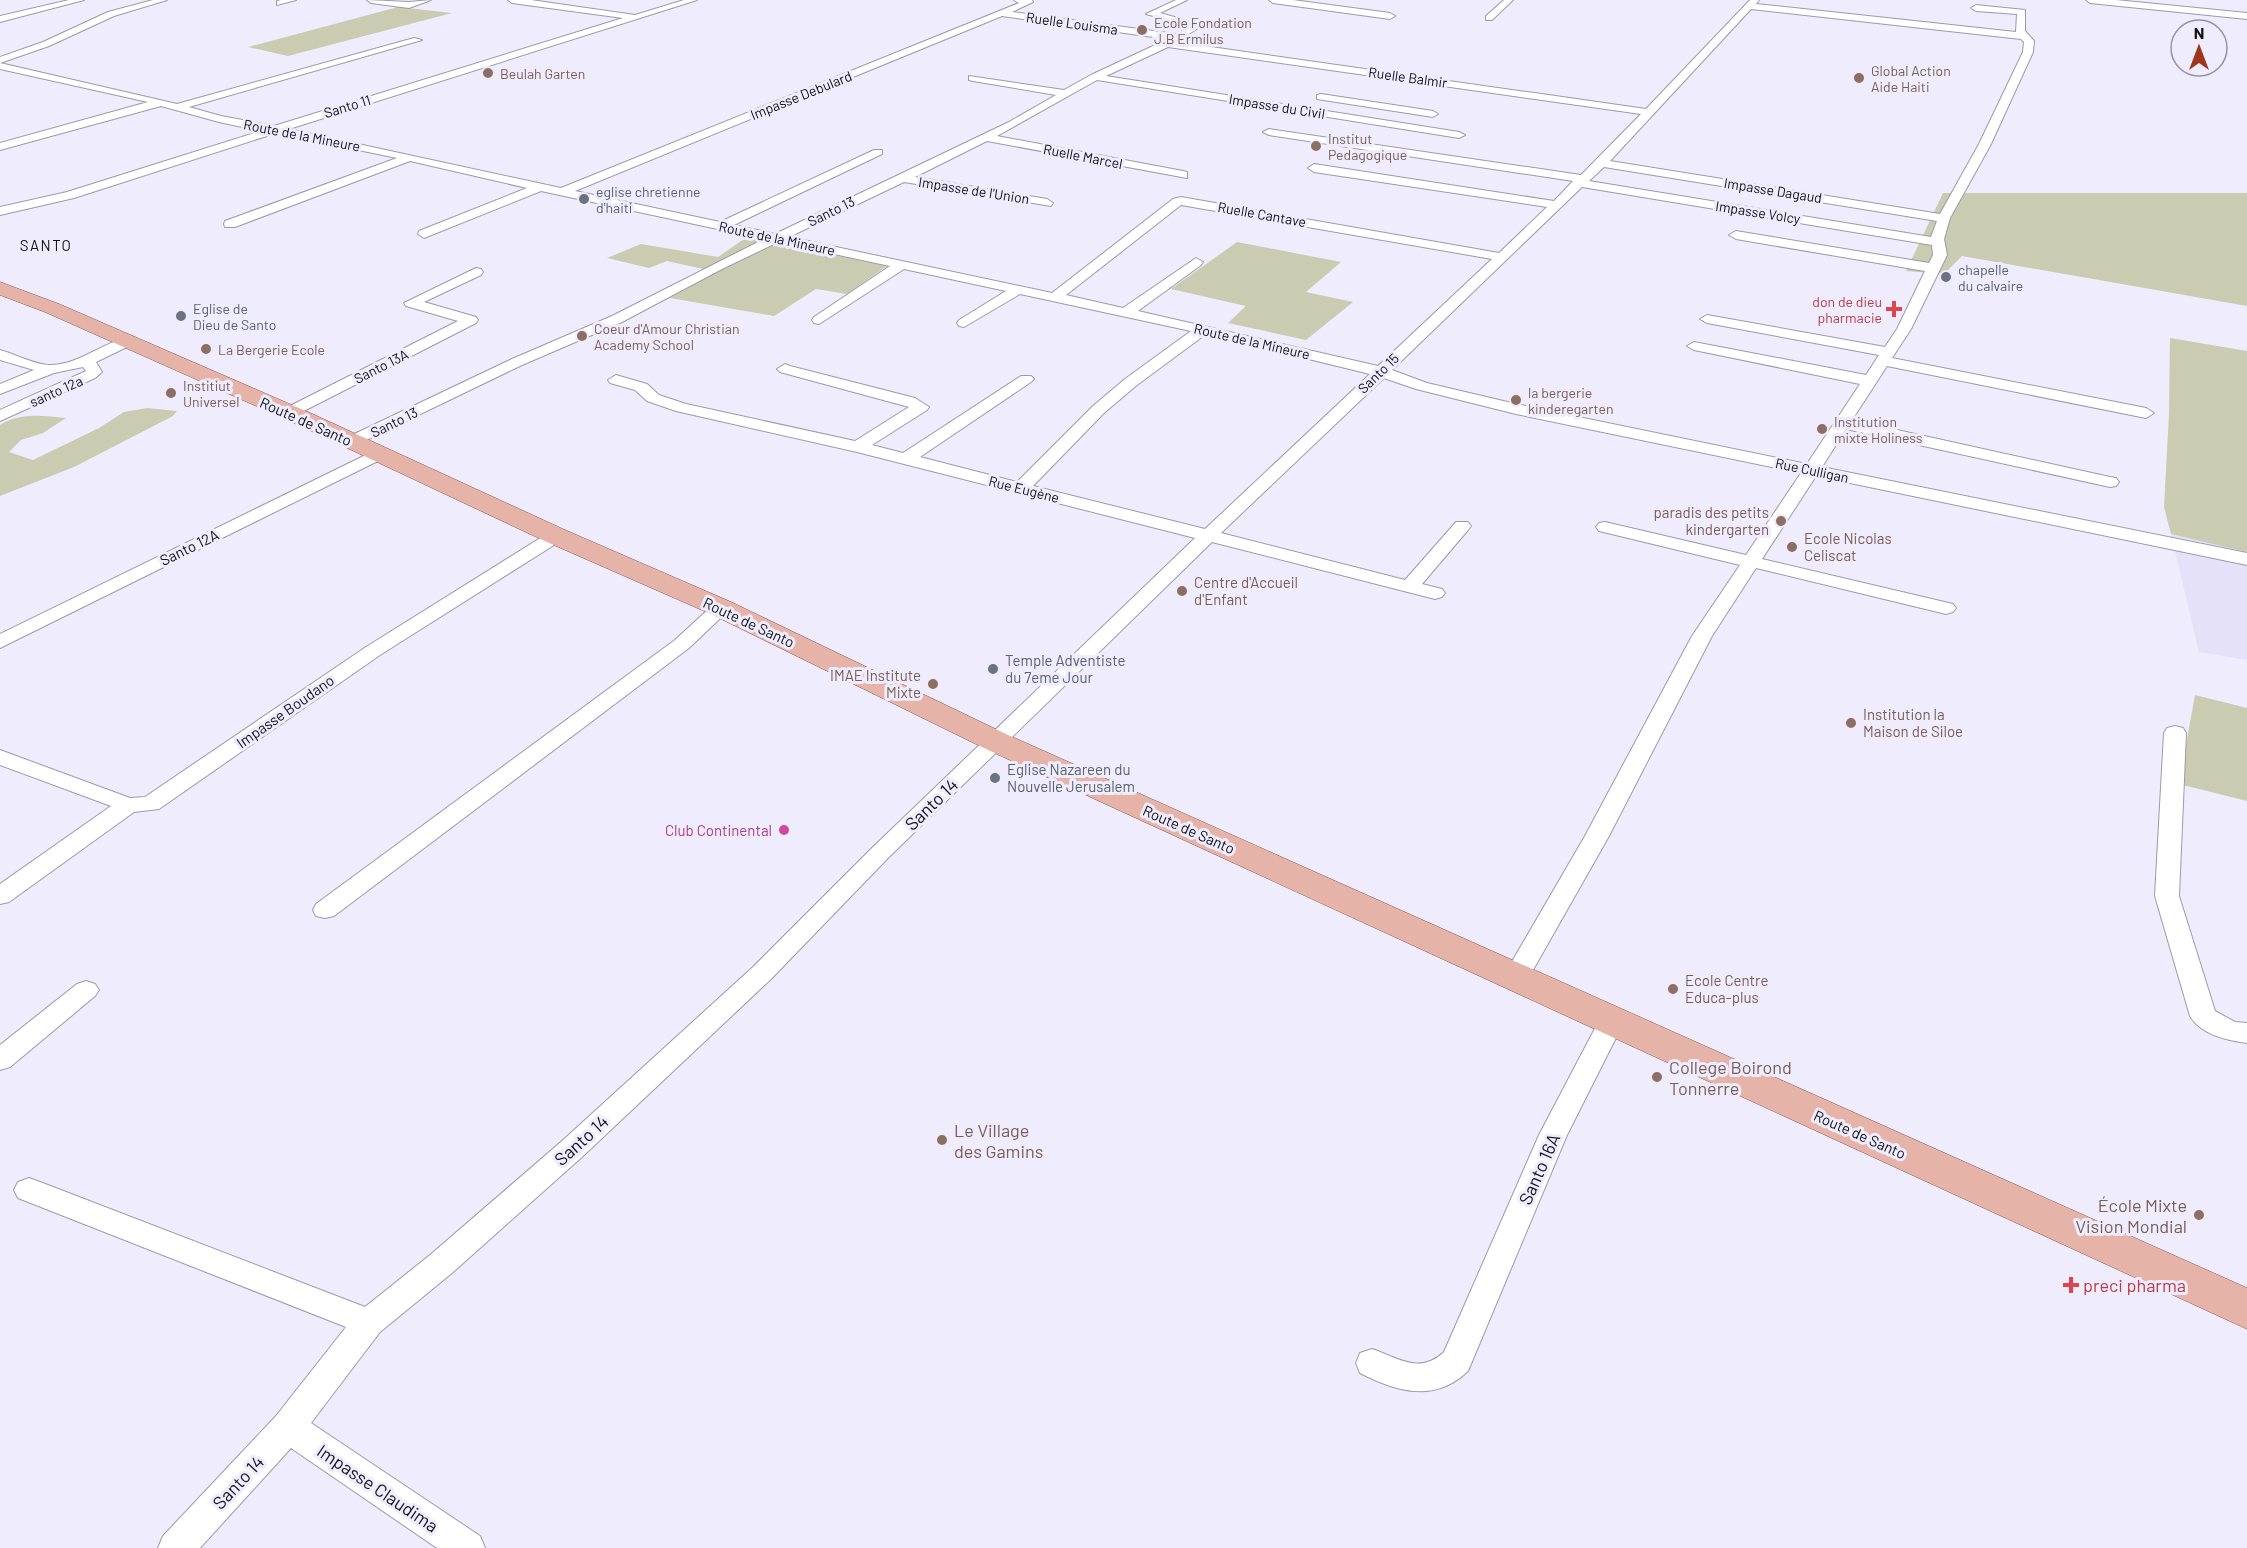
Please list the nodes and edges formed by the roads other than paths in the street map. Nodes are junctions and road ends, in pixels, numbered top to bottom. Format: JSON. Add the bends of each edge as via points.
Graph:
{"nodes":[{"id":1,"x":80,"y":0,"type":"edge"},
{"id":2,"x":163,"y":0,"type":"edge"},
{"id":3,"x":292,"y":0,"type":"edge"},
{"id":4,"x":371,"y":0,"type":"edge"},
{"id":5,"x":427,"y":0,"type":"edge"},
{"id":6,"x":512,"y":0,"type":"edge"},
{"id":7,"x":693,"y":0,"type":"edge"},
{"id":8,"x":1018,"y":0,"type":"edge"},
{"id":9,"x":1183,"y":0,"type":"edge"},
{"id":10,"x":1273,"y":0,"type":"edge"},
{"id":11,"x":1509,"y":0,"type":"edge"},
{"id":12,"x":2090,"y":0,"type":"edge"},
{"id":13,"x":279,"y":3,"type":"dead end"},
{"id":14,"x":1752,"y":3,"type":"edge"},
{"id":15,"x":1976,"y":8,"type":"dead end"},
{"id":16,"x":1004,"y":14,"type":"junction"},
{"id":17,"x":1390,"y":16,"type":"dead end"},
{"id":18,"x":2247,"y":16,"type":"edge"},
{"id":19,"x":639,"y":18,"type":"junction"},
{"id":20,"x":1489,"y":18,"type":"dead end"},
{"id":21,"x":0,"y":19,"type":"edge"},
{"id":22,"x":2022,"y":36,"type":"junction"},
{"id":23,"x":417,"y":40,"type":"dead end"},
{"id":24,"x":1171,"y":40,"type":"junction"},
{"id":25,"x":0,"y":60,"type":"edge"},
{"id":26,"x":0,"y":66,"type":"edge"},
{"id":27,"x":1118,"y":66,"type":"junction"},
{"id":28,"x":1141,"y":70,"type":"dead end"},
{"id":29,"x":1095,"y":77,"type":"junction"},
{"id":30,"x":973,"y":78,"type":"dead end"},
{"id":31,"x":1068,"y":94,"type":"junction"},
{"id":32,"x":1305,"y":95,"type":"dead end"},
{"id":33,"x":160,"y":102,"type":"junction"},
{"id":34,"x":177,"y":107,"type":"junction"},
{"id":35,"x":1648,"y":112,"type":"junction"},
{"id":36,"x":1433,"y":114,"type":"dead end"},
{"id":37,"x":274,"y":129,"type":"junction"},
{"id":38,"x":1269,"y":132,"type":"dead end"},
{"id":39,"x":1459,"y":135,"type":"dead end"},
{"id":40,"x":983,"y":137,"type":"junction"},
{"id":41,"x":0,"y":147,"type":"edge"},
{"id":42,"x":878,"y":152,"type":"dead end"},
{"id":43,"x":409,"y":158,"type":"junction"},
{"id":44,"x":1601,"y":163,"type":"junction"},
{"id":45,"x":1314,"y":168,"type":"dead end"},
{"id":46,"x":1183,"y":175,"type":"dead end"},
{"id":47,"x":900,"y":178,"type":"junction"},
{"id":48,"x":1580,"y":181,"type":"junction"},
{"id":49,"x":540,"y":188,"type":"junction"},
{"id":50,"x":562,"y":192,"type":"junction"},
{"id":51,"x":1047,"y":203,"type":"dead end"},
{"id":52,"x":1556,"y":205,"type":"junction"},
{"id":53,"x":0,"y":211,"type":"edge"},
{"id":54,"x":1944,"y":218,"type":"junction"},
{"id":55,"x":230,"y":224,"type":"dead end"},
{"id":56,"x":721,"y":226,"type":"junction"},
{"id":57,"x":424,"y":234,"type":"dead end"},
{"id":58,"x":1736,"y":236,"type":"dead end"},
{"id":59,"x":775,"y":238,"type":"junction"},
{"id":60,"x":1938,"y":242,"type":"junction"},
{"id":61,"x":1746,"y":247,"type":"dead end"},
{"id":62,"x":1501,"y":257,"type":"junction"},
{"id":63,"x":1196,"y":262,"type":"dead end"},
{"id":64,"x":901,"y":265,"type":"junction"},
{"id":65,"x":476,"y":272,"type":"dead end"},
{"id":66,"x":1931,"y":274,"type":"junction"},
{"id":67,"x":0,"y":288,"type":"edge"},
{"id":68,"x":1017,"y":290,"type":"junction"},
{"id":69,"x":1053,"y":297,"type":"junction"},
{"id":70,"x":1125,"y":313,"type":"junction"},
{"id":71,"x":1707,"y":319,"type":"dead end"},
{"id":72,"x":819,"y":320,"type":"dead end"},
{"id":73,"x":964,"y":323,"type":"dead end"},
{"id":74,"x":1203,"y":330,"type":"junction"},
{"id":75,"x":126,"y":342,"type":"junction"},
{"id":76,"x":1694,"y":346,"type":"dead end"},
{"id":77,"x":0,"y":355,"type":"edge"},
{"id":78,"x":1886,"y":356,"type":"junction"},
{"id":79,"x":87,"y":361,"type":"junction"},
{"id":80,"x":785,"y":369,"type":"dead end"},
{"id":81,"x":49,"y":370,"type":"junction"},
{"id":82,"x":1379,"y":371,"type":"junction"},
{"id":83,"x":1026,"y":378,"type":"dead end"},
{"id":84,"x":616,"y":380,"type":"dead end"},
{"id":85,"x":1870,"y":381,"type":"junction"},
{"id":86,"x":0,"y":389,"type":"edge"},
{"id":87,"x":290,"y":412,"type":"junction"},
{"id":88,"x":2146,"y":413,"type":"dead end"},
{"id":89,"x":0,"y":416,"type":"edge"},
{"id":90,"x":1842,"y":423,"type":"junction"},
{"id":91,"x":858,"y":447,"type":"junction"},
{"id":92,"x":366,"y":448,"type":"junction"},
{"id":93,"x":906,"y":459,"type":"junction"},
{"id":94,"x":1810,"y":470,"type":"junction"},
{"id":95,"x":2110,"y":482,"type":"dead end"},
{"id":96,"x":1021,"y":488,"type":"junction"},
{"id":97,"x":1462,"y":526,"type":"dead end"},
{"id":98,"x":1605,"y":526,"type":"dead end"},
{"id":99,"x":1209,"y":535,"type":"junction"},
{"id":100,"x":556,"y":536,"type":"junction"},
{"id":101,"x":2247,"y":559,"type":"edge"},
{"id":102,"x":1752,"y":560,"type":"junction"},
{"id":103,"x":1410,"y":586,"type":"junction"},
{"id":104,"x":1435,"y":593,"type":"dead end"},
{"id":105,"x":721,"y":608,"type":"junction"},
{"id":106,"x":1946,"y":608,"type":"dead end"},
{"id":107,"x":0,"y":642,"type":"edge"},
{"id":108,"x":2175,"y":733,"type":"dead end"},
{"id":109,"x":997,"y":742,"type":"junction"},
{"id":110,"x":0,"y":757,"type":"edge"},
{"id":111,"x":128,"y":805,"type":"junction"},
{"id":112,"x":0,"y":896,"type":"edge"},
{"id":113,"x":326,"y":910,"type":"dead end"},
{"id":114,"x":1516,"y":977,"type":"junction"},
{"id":115,"x":86,"y":990,"type":"dead end"},
{"id":116,"x":1611,"y":1022,"type":"junction"},
{"id":117,"x":2247,"y":1033,"type":"edge"},
{"id":118,"x":0,"y":1060,"type":"edge"},
{"id":119,"x":29,"y":1190,"type":"dead end"},
{"id":120,"x":2247,"y":1308,"type":"edge"},
{"id":121,"x":369,"y":1322,"type":"junction"},
{"id":122,"x":1372,"y":1363,"type":"dead end"},
{"id":123,"x":288,"y":1427,"type":"junction"},
{"id":124,"x":176,"y":1548,"type":"edge"},
{"id":125,"x":467,"y":1548,"type":"edge"}],
"edges":[{"from":1,"to":21,"type":"street"},
{"from":2,"to":25,"type":"street","via":[[111,14]]},
{"from":3,"to":13,"type":"street"},
{"from":4,"to":5,"type":"street","via":[[409,5]]},
{"from":6,"to":19,"type":"street"},
{"from":7,"to":19,"type":"street","name":"Santo 11"},
{"from":8,"to":16,"type":"street","name":"Impasse Debulard","via":[[1029,2]]},
{"from":9,"to":24,"type":"street","name":"Santo 13","via":[[1151,14],[1198,25]]},
{"from":10,"to":17,"type":"street"},
{"from":11,"to":20,"type":"street"},
{"from":12,"to":18,"type":"street"},
{"from":14,"to":22,"type":"street"},
{"from":14,"to":35,"type":"street","name":"Santo 15"},
{"from":15,"to":22,"type":"street","via":[[2022,12]]},
{"from":16,"to":24,"type":"street","name":"Ruelle Louisma"},
{"from":16,"to":50,"type":"street","name":"Impasse Debulard"},
{"from":19,"to":37,"type":"street","name":"Santo 11"},
{"from":22,"to":54,"type":"street","via":[[2029,41],[2028,52],[1985,144]]},
{"from":23,"to":34,"type":"street"},
{"from":24,"to":27,"type":"street","name":"Santo 13"},
{"from":24,"to":35,"type":"street","name":"Ruelle Balmir"},
{"from":26,"to":33,"type":"street","name":"Route de la Mineure"},
{"from":27,"to":28,"type":"street"},
{"from":27,"to":29,"type":"street","name":"Santo 13"},
{"from":29,"to":31,"type":"street","name":"Santo 13"},
{"from":29,"to":39,"type":"street","name":"Impasse du Civil"},
{"from":30,"to":31,"type":"street"},
{"from":31,"to":40,"type":"street","name":"Santo 13"},
{"from":32,"to":36,"type":"street"},
{"from":33,"to":34,"type":"street","name":"Route de la Mineure"},
{"from":33,"to":41,"type":"street"},
{"from":34,"to":37,"type":"street","name":"Route de la Mineure"},
{"from":35,"to":44,"type":"street","name":"Santo 15"},
{"from":37,"to":43,"type":"street","name":"Route de la Mineure"},
{"from":37,"to":53,"type":"street","name":"Santo 11","via":[[70,195]]},
{"from":38,"to":48,"type":"street","name":"Impasse Volcy"},
{"from":40,"to":46,"type":"street","name":"Ruelle Marcel"},
{"from":40,"to":47,"type":"street","name":"Santo 13"},
{"from":42,"to":56,"type":"street"},
{"from":43,"to":49,"type":"street","name":"Route de la Mineure"},
{"from":43,"to":55,"type":"street"},
{"from":44,"to":48,"type":"street","name":"Santo 15"},
{"from":44,"to":54,"type":"street","name":"Impasse Dagaud"},
{"from":45,"to":52,"type":"street"},
{"from":47,"to":51,"type":"street","name":"Impasse de l'Union"},
{"from":47,"to":59,"type":"street","name":"Santo 13"},
{"from":48,"to":52,"type":"street","name":"Santo 15"},
{"from":48,"to":60,"type":"street","name":"Impasse Volcy"},
{"from":49,"to":50,"type":"street","name":"Route de la Mineure"},
{"from":49,"to":57,"type":"street"},
{"from":50,"to":56,"type":"street","name":"Route de la Mineure"},
{"from":52,"to":62,"type":"street","name":"Santo 15"},
{"from":54,"to":60,"type":"street"},
{"from":56,"to":59,"type":"street","name":"Route de la Mineure"},
{"from":58,"to":66,"type":"street"},
{"from":59,"to":64,"type":"street","name":"Route de la Mineure"},
{"from":59,"to":92,"type":"street","name":"Santo 13","via":[[616,319],[517,362]]},
{"from":60,"to":66,"type":"street","via":[[1940,255]]},
{"from":61,"to":66,"type":"street","via":[[1801,260]]},
{"from":62,"to":69,"type":"street","name":"Ruelle Cantave","via":[[1181,201]]},
{"from":62,"to":82,"type":"street","name":"Santo 15"},
{"from":63,"to":70,"type":"street"},
{"from":64,"to":68,"type":"street","name":"Route de la Mineure"},
{"from":64,"to":72,"type":"street"},
{"from":65,"to":87,"type":"street","name":"Santo 13A","via":[[411,303],[471,320]]},
{"from":66,"to":78,"type":"street"},
{"from":67,"to":75,"type":"main road","name":"Route de Santo"},
{"from":68,"to":69,"type":"street","name":"Route de la Mineure"},
{"from":68,"to":73,"type":"street"},
{"from":69,"to":70,"type":"street","name":"Route de la Mineure"},
{"from":70,"to":74,"type":"street","name":"Route de la Mineure"},
{"from":71,"to":78,"type":"street"},
{"from":74,"to":82,"type":"street","name":"Route de la Mineure"},
{"from":74,"to":96,"type":"street","via":[[1099,409]]},
{"from":75,"to":79,"type":"street","name":"santo 12a"},
{"from":75,"to":87,"type":"main road","name":"Route de Santo"},
{"from":76,"to":85,"type":"street"},
{"from":77,"to":81,"type":"street"},
{"from":78,"to":85,"type":"street"},
{"from":78,"to":88,"type":"street"},
{"from":79,"to":81,"type":"street"},
{"from":79,"to":89,"type":"street","name":"santo 12a","via":[[94,372],[90,375]]},
{"from":80,"to":91,"type":"street","via":[[921,407]]},
{"from":81,"to":86,"type":"street"},
{"from":82,"to":94,"type":"street","name":"Rue Culligan","via":[[1422,386],[1516,408]]},
{"from":82,"to":99,"type":"street","name":"Santo 15"},
{"from":83,"to":93,"type":"street"},
{"from":84,"to":91,"type":"street","name":"Rue Eugène","via":[[641,387],[653,398],[682,408]]},
{"from":85,"to":90,"type":"street"},
{"from":87,"to":92,"type":"main road","name":"Route de Santo"},
{"from":90,"to":94,"type":"street"},
{"from":90,"to":95,"type":"street"},
{"from":91,"to":93,"type":"street","name":"Rue Eugène"},
{"from":92,"to":100,"type":"main road","name":"Route de Santo"},
{"from":92,"to":107,"type":"street","name":"Santo 12A"},
{"from":93,"to":96,"type":"street","name":"Rue Eugène"},
{"from":94,"to":101,"type":"street","name":"Rue Culligan"},
{"from":94,"to":102,"type":"street"},
{"from":96,"to":99,"type":"street","name":"Rue Eugène"},
{"from":97,"to":103,"type":"street"},
{"from":98,"to":102,"type":"street"},
{"from":99,"to":103,"type":"street","name":"Rue Eugène"},
{"from":99,"to":109,"type":"street","name":"Santo 15"},
{"from":100,"to":105,"type":"main road","name":"Route de Santo"},
{"from":100,"to":111,"type":"street","name":"Impasse Boudano","via":[[373,651],[151,804]]},
{"from":102,"to":106,"type":"street"},
{"from":102,"to":114,"type":"street","via":[[1702,636],[1597,836]]},
{"from":103,"to":104,"type":"street","name":"Rue Eugène"},
{"from":105,"to":109,"type":"main road","name":"Route de Santo"},
{"from":105,"to":113,"type":"street","via":[[673,651]]},
{"from":108,"to":117,"type":"street","via":[[2167,896],[2203,1016],[2229,1031]]},
{"from":109,"to":114,"type":"main road","name":"Route de Santo"},
{"from":109,"to":121,"type":"street","name":"Santo 14","via":[[669,1060],[441,1264]]},
{"from":110,"to":111,"type":"street"},
{"from":111,"to":112,"type":"street"},
{"from":114,"to":116,"type":"main road","name":"Route de Santo"},
{"from":115,"to":118,"type":"street"},
{"from":116,"to":120,"type":"main road","name":"Route de Santo"},
{"from":116,"to":122,"type":"street","name":"Santo 16A","via":[[1553,1135],[1456,1361],[1448,1371],[1430,1378],[1393,1375]]},
{"from":119,"to":121,"type":"street"},
{"from":121,"to":123,"type":"street","name":"Santo 14"},
{"from":123,"to":124,"type":"street","name":"Santo 14"},
{"from":123,"to":125,"type":"street","name":"Impasse Claudima"}]}
